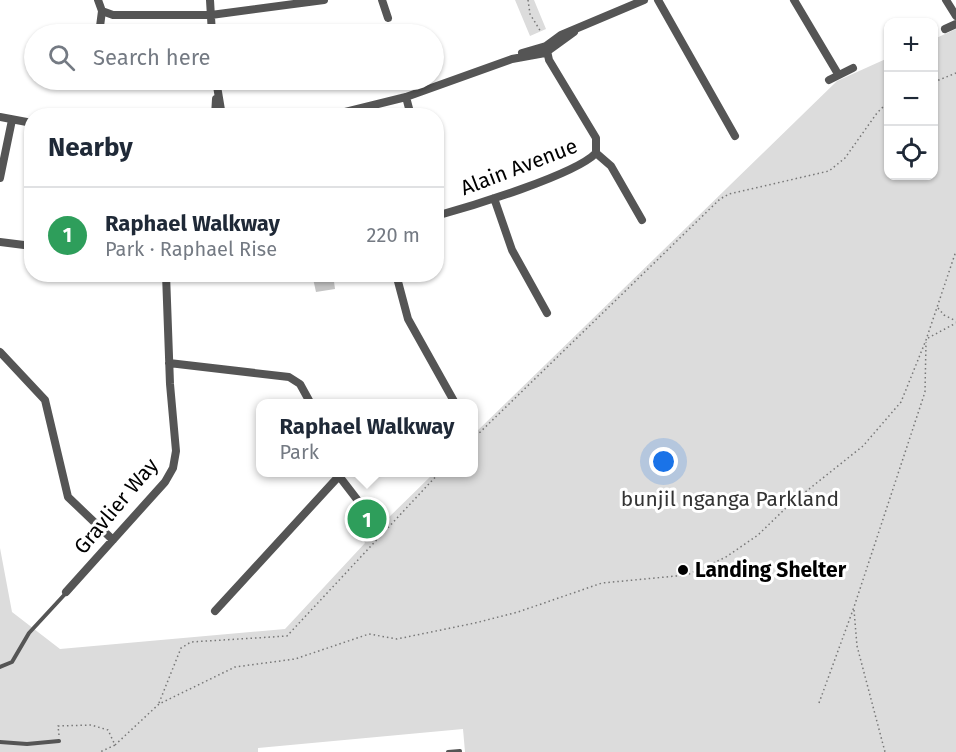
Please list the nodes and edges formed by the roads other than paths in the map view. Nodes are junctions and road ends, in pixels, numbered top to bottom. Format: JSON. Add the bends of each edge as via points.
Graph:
{"nodes":[{"id":1,"x":98,"y":0,"type":"edge"},
{"id":2,"x":210,"y":0,"type":"edge"},
{"id":3,"x":324,"y":0,"type":"edge"},
{"id":4,"x":382,"y":0,"type":"edge"},
{"id":5,"x":644,"y":0,"type":"edge"},
{"id":6,"x":658,"y":0,"type":"edge"},
{"id":7,"x":794,"y":0,"type":"edge"},
{"id":8,"x":946,"y":0,"type":"edge"},
{"id":9,"x":102,"y":11,"type":"junction"},
{"id":10,"x":211,"y":15,"type":"junction"},
{"id":11,"x":956,"y":16,"type":"edge"},
{"id":12,"x":388,"y":18,"type":"dead end"},
{"id":13,"x":100,"y":24,"type":"edge"},
{"id":14,"x":211,"y":24,"type":"edge"},
{"id":15,"x":956,"y":24,"type":"edge"},
{"id":16,"x":945,"y":29,"type":"dead end"},
{"id":17,"x":547,"y":50,"type":"junction"},
{"id":18,"x":854,"y":68,"type":"dead end"},
{"id":19,"x":838,"y":74,"type":"junction"},
{"id":20,"x":830,"y":80,"type":"dead end"},
{"id":21,"x":444,"y":84,"type":"edge"},
{"id":22,"x":428,"y":90,"type":"edge"},
{"id":23,"x":217,"y":92,"type":"joint"},
{"id":24,"x":406,"y":98,"type":"junction"},
{"id":25,"x":216,"y":108,"type":"edge"},
{"id":26,"x":220,"y":108,"type":"edge"},
{"id":27,"x":364,"y":108,"type":"edge"},
{"id":28,"x":409,"y":108,"type":"edge"},
{"id":29,"x":0,"y":117,"type":"edge"},
{"id":30,"x":12,"y":120,"type":"junction"},
{"id":31,"x":24,"y":122,"type":"edge"},
{"id":32,"x":735,"y":136,"type":"dead end"},
{"id":33,"x":596,"y":153,"type":"junction"},
{"id":34,"x":0,"y":178,"type":"edge"},
{"id":35,"x":494,"y":198,"type":"junction"},
{"id":36,"x":444,"y":214,"type":"edge"},
{"id":37,"x":642,"y":220,"type":"dead end"},
{"id":38,"x":0,"y":242,"type":"edge"},
{"id":39,"x":24,"y":245,"type":"edge"},
{"id":40,"x":167,"y":282,"type":"edge"},
{"id":41,"x":171,"y":282,"type":"edge"},
{"id":42,"x":398,"y":282,"type":"edge"},
{"id":43,"x":169,"y":292,"type":"junction"},
{"id":44,"x":547,"y":313,"type":"dead end"},
{"id":45,"x":0,"y":352,"type":"edge"},
{"id":46,"x":169,"y":363,"type":"junction"},
{"id":47,"x":308,"y":399,"type":"edge"},
{"id":48,"x":452,"y":399,"type":"edge"},
{"id":49,"x":337,"y":477,"type":"edge"},
{"id":50,"x":342,"y":477,"type":"edge"},
{"id":51,"x":360,"y":502,"type":"dead end"},
{"id":52,"x":113,"y":540,"type":"junction"},
{"id":53,"x":66,"y":592,"type":"joint"},
{"id":54,"x":215,"y":611,"type":"dead end"},
{"id":55,"x":0,"y":667,"type":"edge"},
{"id":56,"x":59,"y":741,"type":"road end"},
{"id":57,"x":0,"y":742,"type":"edge"},
{"id":58,"x":460,"y":751,"type":"edge"},
{"id":59,"x":448,"y":752,"type":"edge"}],
"edges":[{"from":1,"to":9,"type":"street"},
{"from":2,"to":10,"type":"street"},
{"from":3,"to":10,"type":"street"},
{"from":4,"to":12,"type":"street"},
{"from":5,"to":17,"type":"street","via":[[561,35]]},
{"from":6,"to":32,"type":"street"},
{"from":7,"to":19,"type":"street"},
{"from":8,"to":11,"type":"street"},
{"from":9,"to":10,"type":"street","via":[[112,15]]},
{"from":9,"to":13,"type":"street"},
{"from":10,"to":14,"type":"street"},
{"from":15,"to":16,"type":"street"},
{"from":17,"to":21,"type":"street","via":[[532,48]]},
{"from":17,"to":33,"type":"street","name":"Alain Avenue","via":[[596,138]]},
{"from":18,"to":19,"type":"street"},
{"from":19,"to":20,"type":"street"},
{"from":22,"to":24,"type":"street"},
{"from":23,"to":25,"type":"street"},
{"from":23,"to":26,"type":"street"},
{"from":24,"to":27,"type":"street"},
{"from":24,"to":28,"type":"street"},
{"from":29,"to":30,"type":"street"},
{"from":30,"to":31,"type":"street"},
{"from":30,"to":34,"type":"street"},
{"from":33,"to":35,"type":"street","name":"Alain Avenue","via":[[561,172]]},
{"from":33,"to":37,"type":"street","via":[[612,166]]},
{"from":35,"to":36,"type":"street","name":"Alain Avenue"},
{"from":35,"to":44,"type":"street","via":[[512,250]]},
{"from":38,"to":39,"type":"street"},
{"from":40,"to":43,"type":"street","name":"Gravlier Way"},
{"from":41,"to":43,"type":"street","name":"Gravlier Way"},
{"from":42,"to":48,"type":"street","via":[[408,319]]},
{"from":43,"to":46,"type":"street","name":"Gravlier Way"},
{"from":45,"to":52,"type":"street","via":[[45,400],[68,497]]},
{"from":46,"to":47,"type":"street","via":[[289,376],[300,384]]},
{"from":46,"to":52,"type":"street","name":"Gravlier Way","via":[[176,451],[173,468]]},
{"from":49,"to":54,"type":"street"},
{"from":50,"to":51,"type":"street"},
{"from":52,"to":53,"type":"street","name":"Gravlier Way"},
{"from":53,"to":55,"type":"lane","via":[[29,633],[12,662]]},
{"from":56,"to":57,"type":"lane"},
{"from":58,"to":59,"type":"lane"}]}
